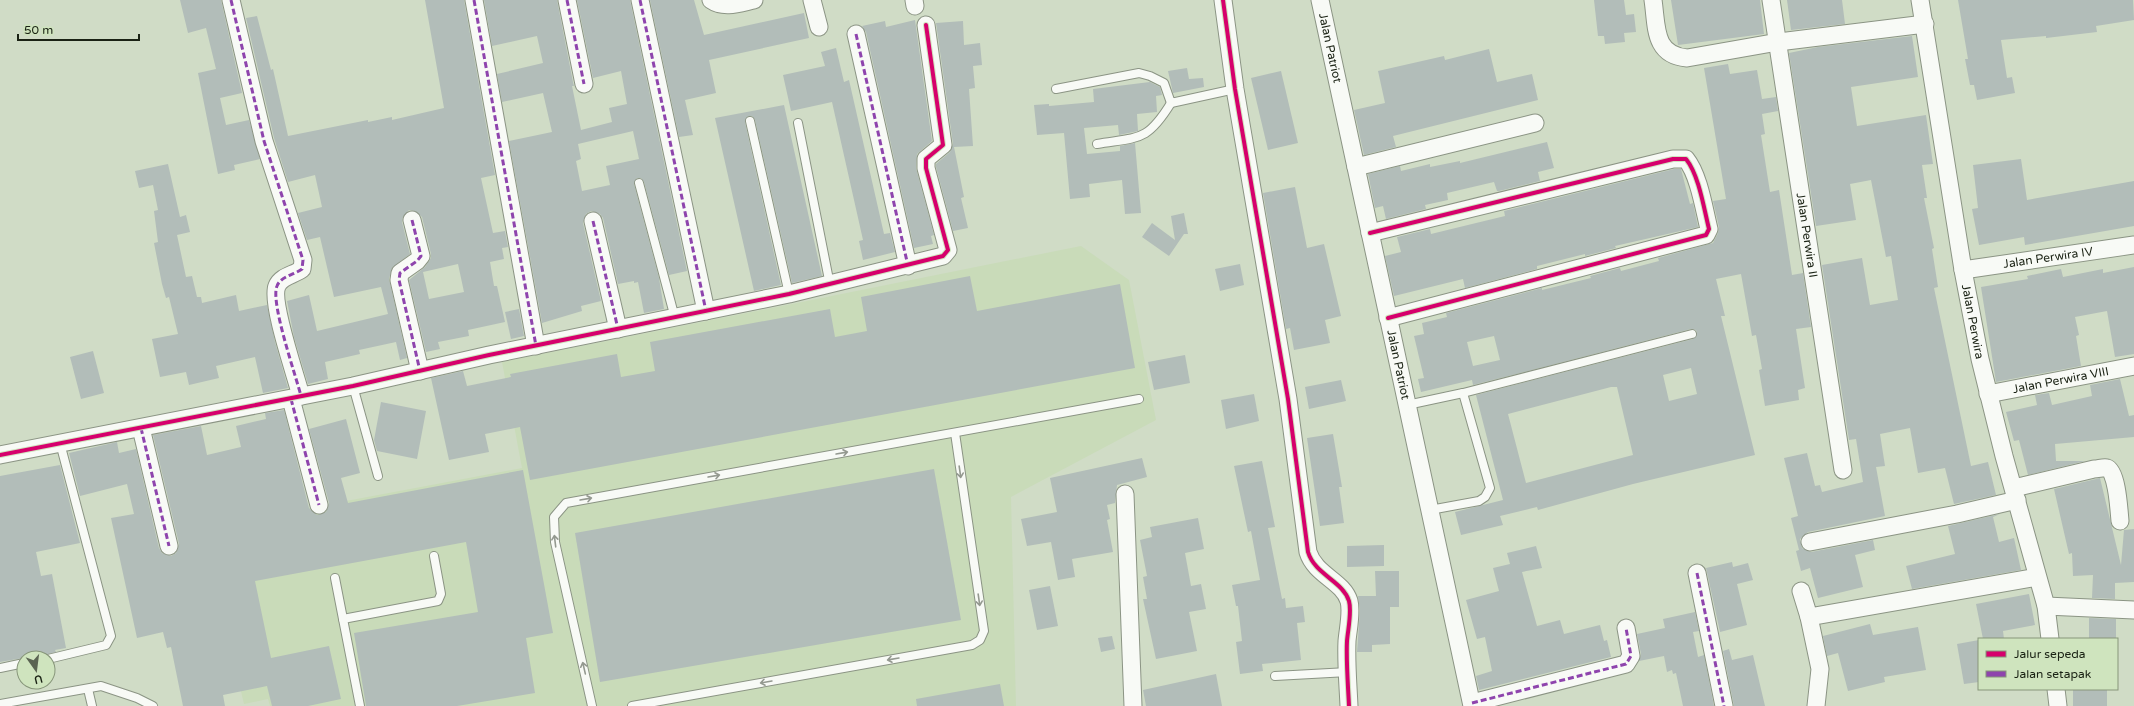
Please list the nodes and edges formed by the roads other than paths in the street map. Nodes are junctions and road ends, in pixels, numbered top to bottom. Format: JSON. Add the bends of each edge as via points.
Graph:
{"nodes":[{"id":1,"x":231,"y":0,"type":"edge"},
{"id":2,"x":474,"y":0,"type":"edge"},
{"id":3,"x":567,"y":0,"type":"edge"},
{"id":4,"x":640,"y":0,"type":"edge"},
{"id":5,"x":711,"y":0,"type":"edge"},
{"id":6,"x":754,"y":0,"type":"edge"},
{"id":7,"x":812,"y":0,"type":"edge"},
{"id":8,"x":1224,"y":0,"type":"edge"},
{"id":9,"x":1320,"y":0,"type":"edge"},
{"id":10,"x":1653,"y":0,"type":"edge"},
{"id":11,"x":1771,"y":0,"type":"edge"},
{"id":12,"x":1920,"y":0,"type":"edge"},
{"id":13,"x":1925,"y":24,"type":"junction"},
{"id":14,"x":926,"y":25,"type":"dead end"},
{"id":15,"x":820,"y":27,"type":"dead end"},
{"id":16,"x":856,"y":34,"type":"dead end"},
{"id":17,"x":1778,"y":42,"type":"junction"},
{"id":18,"x":584,"y":84,"type":"dead end"},
{"id":19,"x":1056,"y":89,"type":"dead end"},
{"id":20,"x":1235,"y":89,"type":"junction"},
{"id":21,"x":1171,"y":103,"type":"junction"},
{"id":22,"x":750,"y":121,"type":"dead end"},
{"id":23,"x":798,"y":123,"type":"dead end"},
{"id":24,"x":1535,"y":123,"type":"dead end"},
{"id":25,"x":1098,"y":144,"type":"dead end"},
{"id":26,"x":1356,"y":167,"type":"junction"},
{"id":27,"x":640,"y":183,"type":"dead end"},
{"id":28,"x":412,"y":220,"type":"dead end"},
{"id":29,"x":593,"y":221,"type":"dead end"},
{"id":30,"x":1370,"y":233,"type":"junction"},
{"id":31,"x":2134,"y":245,"type":"edge"},
{"id":32,"x":908,"y":266,"type":"junction"},
{"id":33,"x":1962,"y":270,"type":"junction"},
{"id":34,"x":830,"y":285,"type":"junction"},
{"id":35,"x":789,"y":294,"type":"junction"},
{"id":36,"x":706,"y":311,"type":"junction"},
{"id":37,"x":675,"y":318,"type":"junction"},
{"id":38,"x":1388,"y":318,"type":"junction"},
{"id":39,"x":618,"y":329,"type":"junction"},
{"id":40,"x":1692,"y":334,"type":"dead end"},
{"id":41,"x":536,"y":346,"type":"junction"},
{"id":42,"x":2134,"y":366,"type":"edge"},
{"id":43,"x":420,"y":371,"type":"junction"},
{"id":44,"x":354,"y":386,"type":"junction"},
{"id":45,"x":1463,"y":393,"type":"junction"},
{"id":46,"x":1988,"y":394,"type":"junction"},
{"id":47,"x":296,"y":398,"type":"junction"},
{"id":48,"x":1139,"y":399,"type":"dead end"},
{"id":49,"x":1407,"y":405,"type":"junction"},
{"id":50,"x":141,"y":428,"type":"junction"},
{"id":51,"x":954,"y":433,"type":"junction"},
{"id":52,"x":60,"y":443,"type":"junction"},
{"id":53,"x":0,"y":456,"type":"edge"},
{"id":54,"x":1843,"y":470,"type":"dead end"},
{"id":55,"x":378,"y":476,"type":"dead end"},
{"id":56,"x":1125,"y":494,"type":"dead end"},
{"id":57,"x":2015,"y":494,"type":"junction"},
{"id":58,"x":318,"y":505,"type":"dead end"},
{"id":59,"x":1430,"y":510,"type":"junction"},
{"id":60,"x":2120,"y":521,"type":"dead end"},
{"id":61,"x":1810,"y":542,"type":"dead end"},
{"id":62,"x":169,"y":546,"type":"dead end"},
{"id":63,"x":434,"y":556,"type":"dead end"},
{"id":64,"x":1697,"y":573,"type":"dead end"},
{"id":65,"x":2037,"y":577,"type":"junction"},
{"id":66,"x":335,"y":578,"type":"dead end"},
{"id":67,"x":1801,"y":590,"type":"dead end"},
{"id":68,"x":2046,"y":606,"type":"junction"},
{"id":69,"x":2134,"y":610,"type":"edge"},
{"id":70,"x":1809,"y":617,"type":"junction"},
{"id":71,"x":343,"y":619,"type":"junction"},
{"id":72,"x":1626,"y":628,"type":"dead end"},
{"id":73,"x":2050,"y":638,"type":"edge"},
{"id":74,"x":56,"y":657,"type":"edge"},
{"id":75,"x":16,"y":665,"type":"edge"},
{"id":76,"x":0,"y":668,"type":"edge"},
{"id":77,"x":1348,"y":672,"type":"junction"},
{"id":78,"x":1275,"y":676,"type":"dead end"},
{"id":79,"x":88,"y":689,"type":"junction"},
{"id":80,"x":2056,"y":690,"type":"edge"},
{"id":81,"x":0,"y":704,"type":"edge"},
{"id":82,"x":1472,"y":704,"type":"edge"},
{"id":83,"x":92,"y":706,"type":"edge"},
{"id":84,"x":152,"y":706,"type":"edge"},
{"id":85,"x":360,"y":706,"type":"edge"},
{"id":86,"x":592,"y":706,"type":"edge"},
{"id":87,"x":632,"y":706,"type":"edge"},
{"id":88,"x":1133,"y":706,"type":"edge"},
{"id":89,"x":1349,"y":706,"type":"edge"},
{"id":90,"x":1724,"y":706,"type":"edge"},
{"id":91,"x":1816,"y":706,"type":"edge"},
{"id":92,"x":2058,"y":706,"type":"edge"}],
"edges":[{"from":1,"to":47,"type":"street","via":[[264,141],[303,260],[302,269],[281,280],[275,292]]},
{"from":2,"to":41,"type":"street"},
{"from":3,"to":18,"type":"street"},
{"from":4,"to":36,"type":"street"},
{"from":5,"to":6,"type":"street","via":[[726,5]]},
{"from":7,"to":15,"type":"street"},
{"from":8,"to":20,"type":"street"},
{"from":9,"to":26,"type":"street","name":"Jalan Patriot"},
{"from":10,"to":17,"type":"street","via":[[1661,45],[1668,53],[1677,57],[1687,58]]},
{"from":11,"to":17,"type":"street","name":"Jalan Perwira II"},
{"from":12,"to":13,"type":"street","name":"Jalan Perwira"},
{"from":13,"to":17,"type":"street"},
{"from":13,"to":33,"type":"street","name":"Jalan Perwira"},
{"from":14,"to":32,"type":"street","via":[[943,145],[926,159],[926,168],[948,250],[943,256]]},
{"from":16,"to":32,"type":"street"},
{"from":17,"to":54,"type":"street","name":"Jalan Perwira II"},
{"from":19,"to":21,"type":"lane","via":[[1139,73],[1164,83]]},
{"from":20,"to":21,"type":"lane"},
{"from":20,"to":77,"type":"street","via":[[1288,399],[1308,552],[1316,568],[1343,591],[1349,601]]},
{"from":21,"to":25,"type":"lane","via":[[1148,134]]},
{"from":22,"to":35,"type":"lane"},
{"from":23,"to":34,"type":"lane"},
{"from":24,"to":26,"type":"street"},
{"from":26,"to":30,"type":"street","name":"Jalan Patriot"},
{"from":27,"to":37,"type":"lane"},
{"from":28,"to":43,"type":"street","via":[[421,256],[400,273],[398,280]]},
{"from":29,"to":39,"type":"street"},
{"from":30,"to":38,"type":"street","name":"Jalan Patriot"},
{"from":30,"to":38,"type":"street","via":[[1682,158],[1690,163],[1709,229],[1706,235]]},
{"from":31,"to":33,"type":"street","name":"Jalan Perwira IV"},
{"from":32,"to":34,"type":"street"},
{"from":33,"to":46,"type":"street","name":"Jalan Perwira"},
{"from":34,"to":35,"type":"street"},
{"from":35,"to":36,"type":"street"},
{"from":36,"to":37,"type":"street"},
{"from":37,"to":39,"type":"street"},
{"from":38,"to":49,"type":"street","name":"Jalan Patriot"},
{"from":39,"to":41,"type":"street"},
{"from":40,"to":45,"type":"lane"},
{"from":41,"to":43,"type":"street"},
{"from":42,"to":46,"type":"street","name":"Jalan Perwira VIII"},
{"from":43,"to":44,"type":"street"},
{"from":44,"to":47,"type":"street"},
{"from":44,"to":55,"type":"lane"},
{"from":45,"to":49,"type":"lane"},
{"from":45,"to":59,"type":"lane","via":[[1490,488],[1479,501]]},
{"from":46,"to":57,"type":"street","name":"Jalan Perwira"},
{"from":47,"to":50,"type":"street"},
{"from":47,"to":58,"type":"street"},
{"from":48,"to":51,"type":"lane"},
{"from":49,"to":59,"type":"street","name":"Jalan Patriot"},
{"from":50,"to":52,"type":"street"},
{"from":50,"to":62,"type":"street"},
{"from":86,"to":51,"type":"lane","one_way":true,"via":[[555,542],[554,517],[566,503]]},
{"from":51,"to":87,"type":"lane","one_way":true,"via":[[984,631],[980,640],[972,645]]},
{"from":52,"to":53,"type":"street"},
{"from":52,"to":74,"type":"lane","via":[[111,636],[106,645]]},
{"from":56,"to":88,"type":"street"},
{"from":57,"to":60,"type":"street","via":[[2094,469],[2107,468],[2111,471],[2115,485]]},
{"from":57,"to":61,"type":"street","via":[[1957,514]]},
{"from":57,"to":65,"type":"street","name":"Jalan Perwira"},
{"from":59,"to":82,"type":"street","name":"Jalan Patriot"},
{"from":63,"to":71,"type":"lane","via":[[441,594],[438,601]]},
{"from":64,"to":90,"type":"street"},
{"from":65,"to":68,"type":"street","name":"Jalan Perwira"},
{"from":65,"to":70,"type":"street"},
{"from":66,"to":71,"type":"lane"},
{"from":67,"to":70,"type":"street"},
{"from":68,"to":69,"type":"street"},
{"from":68,"to":73,"type":"street","name":"Jalan Perwira"},
{"from":70,"to":91,"type":"street","via":[[1820,669]]},
{"from":71,"to":85,"type":"lane"},
{"from":72,"to":82,"type":"street","via":[[1631,656],[1626,664]]},
{"from":75,"to":76,"type":"lane"},
{"from":77,"to":78,"type":"lane"},
{"from":77,"to":89,"type":"street"},
{"from":79,"to":81,"type":"lane"},
{"from":79,"to":83,"type":"lane"},
{"from":79,"to":84,"type":"lane","via":[[101,686],[138,698]]},
{"from":80,"to":92,"type":"street"}]}
